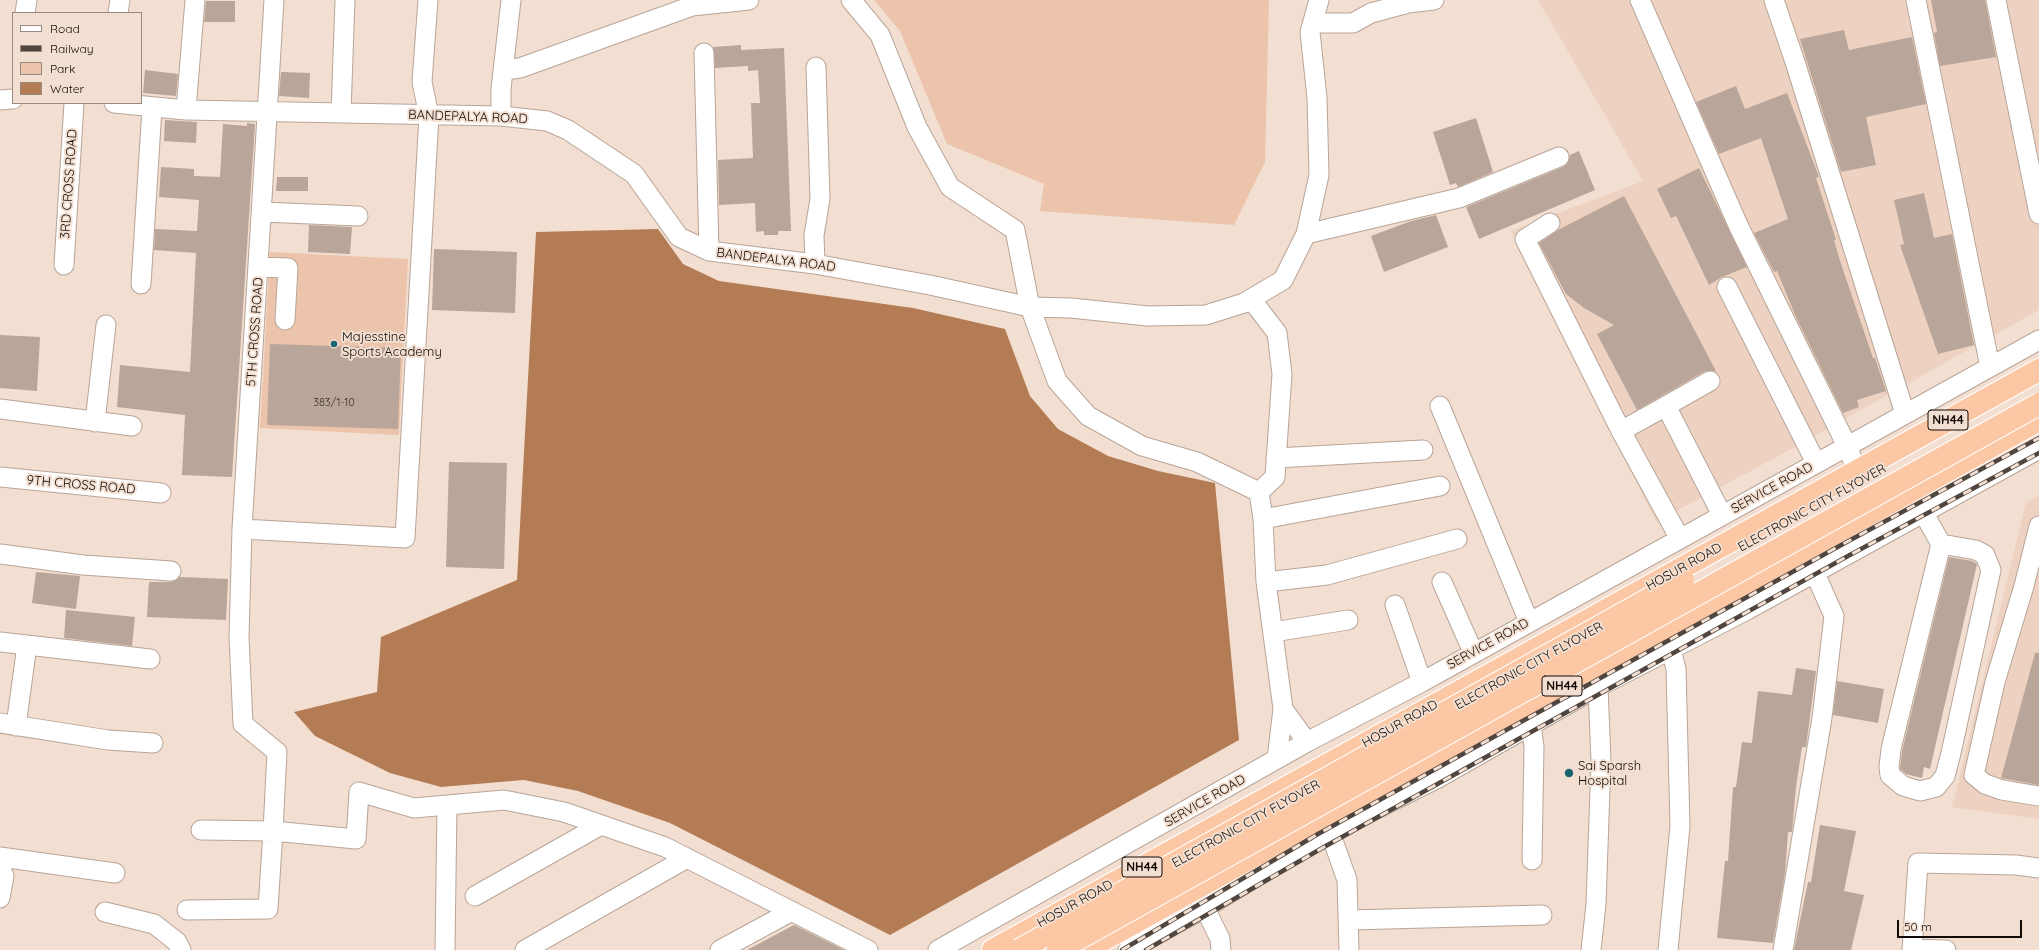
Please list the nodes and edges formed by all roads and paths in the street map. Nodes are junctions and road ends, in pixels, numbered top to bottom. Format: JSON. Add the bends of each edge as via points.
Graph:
{"nodes":[{"id":1,"x":27,"y":0,"type":"edge"},
{"id":2,"x":120,"y":0,"type":"edge"},
{"id":3,"x":195,"y":0,"type":"edge"},
{"id":4,"x":274,"y":0,"type":"edge"},
{"id":5,"x":345,"y":0,"type":"edge"},
{"id":6,"x":428,"y":0,"type":"edge"},
{"id":7,"x":511,"y":0,"type":"edge"},
{"id":8,"x":749,"y":0,"type":"edge"},
{"id":9,"x":851,"y":0,"type":"edge"},
{"id":10,"x":1319,"y":0,"type":"edge"},
{"id":11,"x":1434,"y":0,"type":"edge"},
{"id":12,"x":1640,"y":0,"type":"edge"},
{"id":13,"x":1774,"y":0,"type":"edge"},
{"id":14,"x":1916,"y":0,"type":"edge"},
{"id":15,"x":1996,"y":0,"type":"edge"},
{"id":16,"x":25,"y":12,"type":"edge"},
{"id":17,"x":118,"y":12,"type":"edge"},
{"id":18,"x":1313,"y":23,"type":"junction"},
{"id":19,"x":704,"y":53,"type":"dead end"},
{"id":20,"x":816,"y":67,"type":"dead end"},
{"id":21,"x":504,"y":70,"type":"junction"},
{"id":22,"x":12,"y":99,"type":"edge"},
{"id":23,"x":0,"y":100,"type":"edge"},
{"id":24,"x":74,"y":104,"type":"edge"},
{"id":25,"x":122,"y":104,"type":"edge"},
{"id":26,"x":152,"y":108,"type":"junction"},
{"id":27,"x":186,"y":110,"type":"junction"},
{"id":28,"x":268,"y":111,"type":"junction"},
{"id":29,"x":342,"y":113,"type":"junction"},
{"id":30,"x":429,"y":116,"type":"junction"},
{"id":31,"x":501,"y":116,"type":"junction"},
{"id":32,"x":1558,"y":157,"type":"dead end"},
{"id":33,"x":262,"y":212,"type":"junction"},
{"id":34,"x":2039,"y":214,"type":"edge"},
{"id":35,"x":358,"y":216,"type":"dead end"},
{"id":36,"x":1550,"y":223,"type":"dead end"},
{"id":37,"x":1306,"y":234,"type":"junction"},
{"id":38,"x":709,"y":252,"type":"junction"},
{"id":39,"x":815,"y":264,"type":"junction"},
{"id":40,"x":64,"y":265,"type":"dead end"},
{"id":41,"x":259,"y":267,"type":"junction"},
{"id":42,"x":141,"y":284,"type":"dead end"},
{"id":43,"x":1727,"y":287,"type":"dead end"},
{"id":44,"x":1251,"y":299,"type":"junction"},
{"id":45,"x":1030,"y":307,"type":"junction"},
{"id":46,"x":285,"y":320,"type":"dead end"},
{"id":47,"x":106,"y":324,"type":"dead end"},
{"id":48,"x":2039,"y":340,"type":"edge"},
{"id":49,"x":1990,"y":367,"type":"junction"},
{"id":50,"x":2039,"y":370,"type":"edge"},
{"id":51,"x":1710,"y":381,"type":"dead end"},
{"id":52,"x":2039,"y":382,"type":"edge"},
{"id":53,"x":2039,"y":404,"type":"edge"},
{"id":54,"x":1440,"y":406,"type":"dead end"},
{"id":55,"x":1666,"y":406,"type":"junction"},
{"id":56,"x":0,"y":409,"type":"edge"},
{"id":57,"x":1905,"y":414,"type":"junction"},
{"id":58,"x":2039,"y":420,"type":"edge"},
{"id":59,"x":95,"y":422,"type":"junction"},
{"id":60,"x":132,"y":426,"type":"dead end"},
{"id":61,"x":1621,"y":431,"type":"junction"},
{"id":62,"x":1847,"y":446,"type":"junction"},
{"id":63,"x":2039,"y":449,"type":"edge"},
{"id":64,"x":1423,"y":450,"type":"dead end"},
{"id":65,"x":1276,"y":458,"type":"junction"},
{"id":66,"x":1816,"y":463,"type":"junction"},
{"id":67,"x":1857,"y":471,"type":"junction"},
{"id":68,"x":0,"y":477,"type":"edge"},
{"id":69,"x":1440,"y":486,"type":"dead end"},
{"id":70,"x":161,"y":492,"type":"dead end"},
{"id":71,"x":1259,"y":492,"type":"junction"},
{"id":72,"x":1923,"y":512,"type":"junction"},
{"id":73,"x":1722,"y":515,"type":"junction"},
{"id":74,"x":1263,"y":519,"type":"junction"},
{"id":75,"x":2039,"y":526,"type":"edge"},
{"id":76,"x":242,"y":529,"type":"junction"},
{"id":77,"x":1680,"y":538,"type":"junction"},
{"id":78,"x":1457,"y":539,"type":"dead end"},
{"id":79,"x":1941,"y":544,"type":"junction"},
{"id":80,"x":1805,"y":551,"type":"junction"},
{"id":81,"x":0,"y":554,"type":"edge"},
{"id":82,"x":170,"y":571,"type":"dead end"},
{"id":83,"x":1815,"y":572,"type":"junction"},
{"id":84,"x":1266,"y":582,"type":"junction"},
{"id":85,"x":1442,"y":582,"type":"dead end"},
{"id":86,"x":1395,"y":605,"type":"dead end"},
{"id":87,"x":1348,"y":620,"type":"dead end"},
{"id":88,"x":1529,"y":622,"type":"junction"},
{"id":89,"x":1273,"y":632,"type":"junction"},
{"id":90,"x":0,"y":642,"type":"edge"},
{"id":91,"x":26,"y":645,"type":"junction"},
{"id":92,"x":1672,"y":649,"type":"junction"},
{"id":93,"x":1473,"y":652,"type":"junction"},
{"id":94,"x":150,"y":659,"type":"dead end"},
{"id":95,"x":1422,"y":682,"type":"junction"},
{"id":96,"x":1598,"y":687,"type":"junction"},
{"id":97,"x":1283,"y":709,"type":"junction"},
{"id":98,"x":8,"y":724,"type":"edge"},
{"id":99,"x":1531,"y":725,"type":"junction"},
{"id":100,"x":1307,"y":742,"type":"junction"},
{"id":101,"x":153,"y":743,"type":"dead end"},
{"id":102,"x":1277,"y":759,"type":"junction"},
{"id":103,"x":1291,"y":784,"type":"junction"},
{"id":104,"x":2039,"y":796,"type":"edge"},
{"id":105,"x":447,"y":805,"type":"junction"},
{"id":106,"x":601,"y":825,"type":"junction"},
{"id":107,"x":1321,"y":828,"type":"junction"},
{"id":108,"x":201,"y":830,"type":"dead end"},
{"id":109,"x":273,"y":831,"type":"junction"},
{"id":110,"x":0,"y":857,"type":"edge"},
{"id":111,"x":687,"y":858,"type":"junction"},
{"id":112,"x":1532,"y":860,"type":"dead end"},
{"id":113,"x":0,"y":867,"type":"edge"},
{"id":114,"x":2039,"y":868,"type":"edge"},
{"id":115,"x":115,"y":873,"type":"dead end"},
{"id":116,"x":475,"y":896,"type":"dead end"},
{"id":117,"x":0,"y":898,"type":"edge"},
{"id":118,"x":1205,"y":908,"type":"junction"},
{"id":119,"x":187,"y":910,"type":"dead end"},
{"id":120,"x":792,"y":911,"type":"junction"},
{"id":121,"x":105,"y":912,"type":"dead end"},
{"id":122,"x":1542,"y":914,"type":"dead end"},
{"id":123,"x":1349,"y":920,"type":"junction"},
{"id":124,"x":1912,"y":949,"type":"edge"},
{"id":125,"x":181,"y":950,"type":"edge"},
{"id":126,"x":445,"y":950,"type":"edge"},
{"id":127,"x":525,"y":950,"type":"edge"},
{"id":128,"x":720,"y":950,"type":"edge"},
{"id":129,"x":868,"y":950,"type":"edge"},
{"id":130,"x":938,"y":950,"type":"edge"},
{"id":131,"x":992,"y":950,"type":"edge"},
{"id":132,"x":1019,"y":950,"type":"edge"},
{"id":133,"x":1058,"y":950,"type":"edge"},
{"id":134,"x":1084,"y":950,"type":"edge"},
{"id":135,"x":1128,"y":950,"type":"edge"},
{"id":136,"x":1222,"y":950,"type":"edge"},
{"id":137,"x":1349,"y":950,"type":"edge"},
{"id":138,"x":1591,"y":950,"type":"edge"},
{"id":139,"x":1668,"y":950,"type":"edge"},
{"id":140,"x":1783,"y":950,"type":"edge"},
{"id":141,"x":1946,"y":950,"type":"edge"}],
"edges":[{"from":1,"to":16,"type":"street"},
{"from":2,"to":17,"type":"street"},
{"from":3,"to":27,"type":"street"},
{"from":4,"to":28,"type":"street","name":"5TH CROSS ROAD"},
{"from":5,"to":29,"type":"street"},
{"from":6,"to":30,"type":"street","via":[[422,82]]},
{"from":7,"to":21,"type":"street"},
{"from":8,"to":21,"type":"street","via":[[692,6],[520,68]]},
{"from":9,"to":45,"type":"street","via":[[880,35],[917,127],[950,187],[1015,230]]},
{"from":10,"to":18,"type":"street","name":"BANDEPALYA ROAD"},
{"from":11,"to":18,"type":"street","via":[[1371,13],[1353,23]]},
{"from":12,"to":62,"type":"street","via":[[1738,225]]},
{"from":13,"to":57,"type":"street"},
{"from":14,"to":49,"type":"street"},
{"from":15,"to":34,"type":"street"},
{"from":18,"to":37,"type":"street","name":"BANDEPALYA ROAD","via":[[1310,32],[1317,98],[1319,175]]},
{"from":19,"to":38,"type":"street"},
{"from":20,"to":39,"type":"street","via":[[820,199],[814,235]]},
{"from":21,"to":31,"type":"street"},
{"from":22,"to":23,"type":"street"},
{"from":24,"to":40,"type":"street","name":"3RD CROSS ROAD"},
{"from":25,"to":26,"type":"street","name":"BANDEPALYA ROAD"},
{"from":26,"to":27,"type":"street","name":"BANDEPALYA ROAD"},
{"from":26,"to":42,"type":"street"},
{"from":27,"to":28,"type":"street","name":"BANDEPALYA ROAD"},
{"from":28,"to":29,"type":"street","name":"BANDEPALYA ROAD"},
{"from":28,"to":33,"type":"street","name":"5TH CROSS ROAD"},
{"from":29,"to":30,"type":"street","name":"BANDEPALYA ROAD"},
{"from":30,"to":31,"type":"street","name":"BANDEPALYA ROAD"},
{"from":30,"to":76,"type":"street","via":[[405,538]]},
{"from":31,"to":38,"type":"street","name":"BANDEPALYA ROAD","via":[[547,121],[568,130],[634,174],[679,237]]},
{"from":32,"to":37,"type":"street","via":[[1459,198]]},
{"from":33,"to":35,"type":"street"},
{"from":33,"to":41,"type":"street","name":"5TH CROSS ROAD"},
{"from":36,"to":61,"type":"street","via":[[1524,239]]},
{"from":37,"to":44,"type":"street","name":"BANDEPALYA ROAD","via":[[1284,280]]},
{"from":38,"to":39,"type":"street","name":"BANDEPALYA ROAD"},
{"from":39,"to":45,"type":"street","name":"BANDEPALYA ROAD"},
{"from":41,"to":46,"type":"street","via":[[288,268]]},
{"from":41,"to":76,"type":"street","name":"5TH CROSS ROAD"},
{"from":43,"to":66,"type":"street"},
{"from":44,"to":45,"type":"street","name":"BANDEPALYA ROAD","via":[[1206,315],[1148,316],[1071,308]]},
{"from":44,"to":65,"type":"street","via":[[1277,333],[1282,374]]},
{"from":45,"to":71,"type":"street","via":[[1057,381],[1088,416],[1142,446],[1197,462]]},
{"from":47,"to":59,"type":"street"},
{"from":48,"to":49,"type":"street","name":"SERVICE ROAD"},
{"from":49,"to":57,"type":"street","name":"SERVICE ROAD"},
{"from":50,"to":67,"type":"highway","name":"HOSUR ROAD","number":"NH44"},
{"from":51,"to":55,"type":"street"},
{"from":52,"to":132,"type":"highway","name":"ELECTRONIC CITY FLYOVER","bridge":true},
{"from":53,"to":133,"type":"highway","name":"ELECTRONIC CITY FLYOVER","bridge":true},
{"from":54,"to":88,"type":"street"},
{"from":55,"to":61,"type":"street"},
{"from":55,"to":73,"type":"street"},
{"from":56,"to":59,"type":"street"},
{"from":57,"to":62,"type":"street","name":"SERVICE ROAD"},
{"from":58,"to":80,"type":"highway","number":"NH44"},
{"from":59,"to":60,"type":"street"},
{"from":61,"to":77,"type":"street"},
{"from":62,"to":66,"type":"street","name":"SERVICE ROAD"},
{"from":62,"to":67,"type":"street"},
{"from":63,"to":72,"type":"street"},
{"from":64,"to":65,"type":"street"},
{"from":65,"to":71,"type":"street","via":[[1275,476]]},
{"from":66,"to":73,"type":"street","name":"SERVICE ROAD"},
{"from":67,"to":103,"type":"highway","name":"HOSUR ROAD","number":"NH44"},
{"from":68,"to":70,"type":"street","name":"9TH CROSS ROAD"},
{"from":69,"to":74,"type":"street"},
{"from":71,"to":74,"type":"street"},
{"from":72,"to":79,"type":"street"},
{"from":72,"to":83,"type":"street"},
{"from":73,"to":77,"type":"street","name":"SERVICE ROAD"},
{"from":74,"to":84,"type":"street"},
{"from":75,"to":104,"type":"street","via":[[1995,682],[1974,775],[1986,784],[2002,790]]},
{"from":76,"to":109,"type":"street","name":"5TH CROSS ROAD","via":[[240,665],[243,724],[277,752]]},
{"from":77,"to":88,"type":"street","name":"SERVICE ROAD"},
{"from":78,"to":84,"type":"street","via":[[1327,575]]},
{"from":79,"to":79,"type":"street","via":[[1891,749],[1889,767],[1890,776],[1903,786],[1920,791],[1936,787],[1945,776],[1991,570],[1985,555],[1976,550]]},
{"from":80,"to":83,"type":"street"},
{"from":80,"to":107,"type":"highway","number":"NH44"},
{"from":81,"to":82,"type":"street","via":[[83,565]]},
{"from":83,"to":92,"type":"street"},
{"from":83,"to":140,"type":"street","via":[[1834,616],[1822,718]]},
{"from":84,"to":89,"type":"street"},
{"from":85,"to":93,"type":"street"},
{"from":86,"to":95,"type":"street"},
{"from":87,"to":89,"type":"street"},
{"from":88,"to":93,"type":"street","name":"SERVICE ROAD"},
{"from":89,"to":97,"type":"street"},
{"from":90,"to":91,"type":"street"},
{"from":91,"to":94,"type":"street"},
{"from":91,"to":98,"type":"street"},
{"from":92,"to":96,"type":"street"},
{"from":92,"to":139,"type":"street","via":[[1676,669],[1680,826]]},
{"from":93,"to":95,"type":"street","name":"SERVICE ROAD"},
{"from":95,"to":100,"type":"street","name":"SERVICE ROAD"},
{"from":96,"to":99,"type":"street"},
{"from":96,"to":138,"type":"street","via":[[1601,761],[1596,904]]},
{"from":97,"to":100,"type":"street"},
{"from":97,"to":102,"type":"street"},
{"from":98,"to":101,"type":"street","via":[[108,740]]},
{"from":99,"to":107,"type":"street","via":[[1438,778]]},
{"from":99,"to":112,"type":"street","via":[[1534,747]]},
{"from":100,"to":102,"type":"street","name":"SERVICE ROAD"},
{"from":102,"to":130,"type":"street","name":"SERVICE ROAD"},
{"from":103,"to":107,"type":"highway"},
{"from":103,"to":131,"type":"highway","name":"HOSUR ROAD","number":"NH44"},
{"from":105,"to":106,"type":"street","via":[[504,800],[564,812]]},
{"from":105,"to":109,"type":"street","via":[[414,808],[359,792],[356,839]]},
{"from":105,"to":126,"type":"street"},
{"from":106,"to":111,"type":"street","via":[[665,847]]},
{"from":106,"to":116,"type":"street"},
{"from":107,"to":118,"type":"street"},
{"from":107,"to":123,"type":"street","via":[[1347,880]]},
{"from":107,"to":134,"type":"highway","number":"NH44"},
{"from":108,"to":109,"type":"street"},
{"from":109,"to":119,"type":"street","via":[[268,909]]},
{"from":110,"to":115,"type":"street"},
{"from":111,"to":120,"type":"street"},
{"from":111,"to":127,"type":"street"},
{"from":113,"to":117,"type":"street","via":[[4,876]]},
{"from":114,"to":124,"type":"street","via":[[2016,864],[1918,863]]},
{"from":118,"to":135,"type":"street"},
{"from":118,"to":136,"type":"street","via":[[1220,939]]},
{"from":120,"to":128,"type":"street"},
{"from":120,"to":129,"type":"street"},
{"from":121,"to":125,"type":"street","via":[[154,924],[177,942]]},
{"from":122,"to":123,"type":"street"},
{"from":123,"to":137,"type":"street"},
{"from":124,"to":141,"type":"street"}]}
